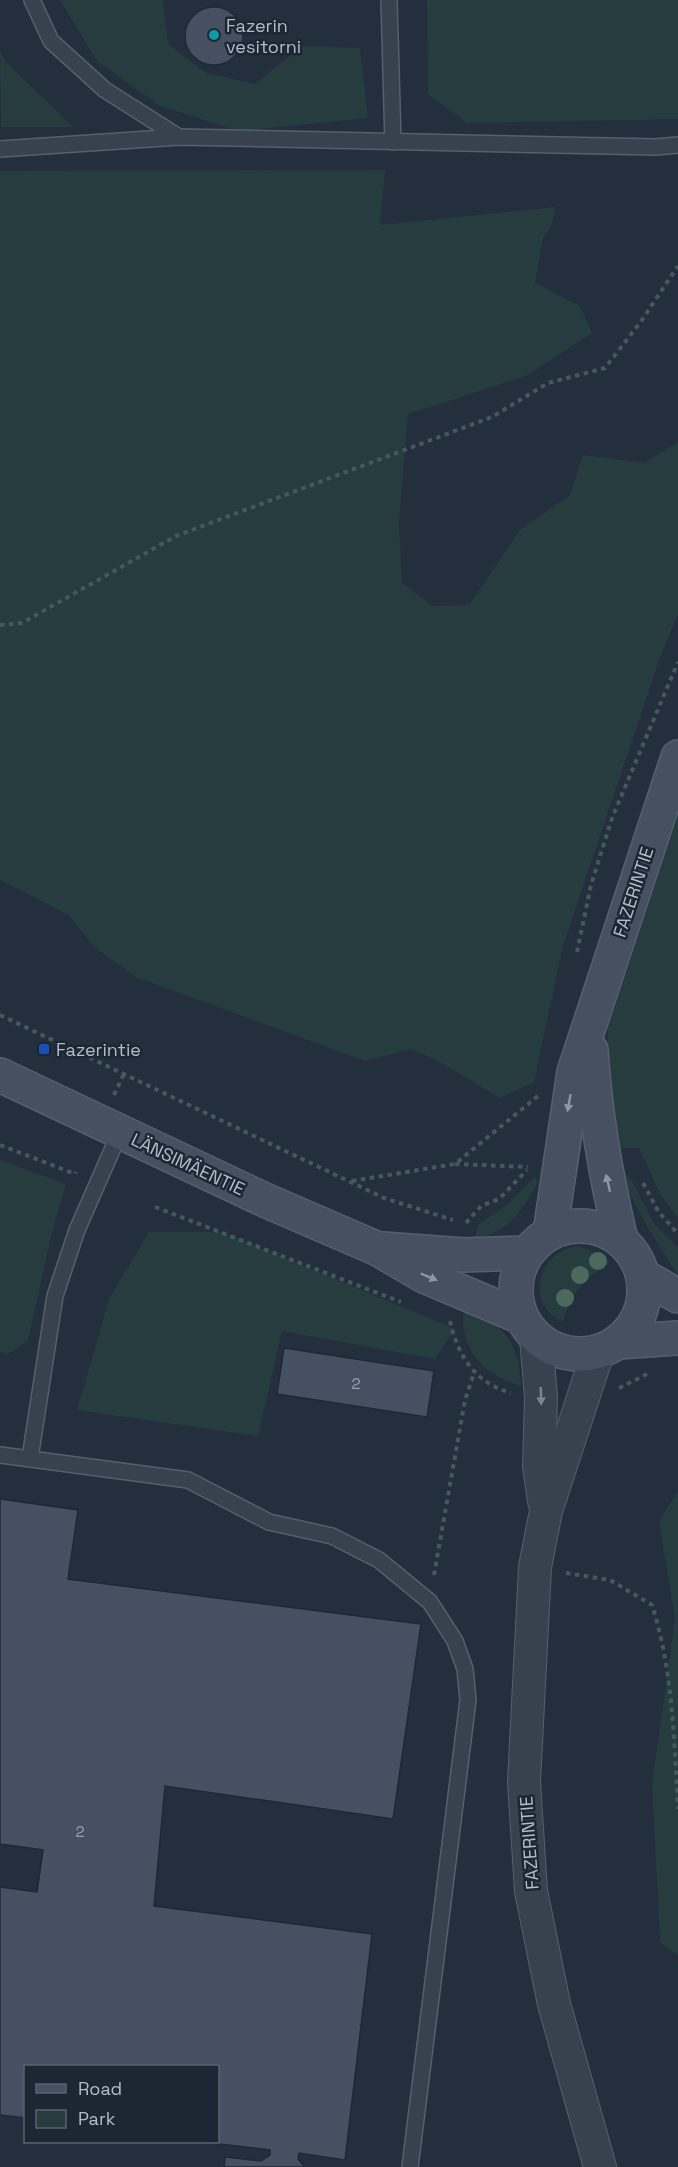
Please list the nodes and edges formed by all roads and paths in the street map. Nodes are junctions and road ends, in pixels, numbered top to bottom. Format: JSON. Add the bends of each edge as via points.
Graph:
{"nodes":[{"id":1,"x":32,"y":0,"type":"edge"},
{"id":2,"x":389,"y":0,"type":"edge"},
{"id":3,"x":179,"y":137,"type":"junction"},
{"id":4,"x":393,"y":142,"type":"junction"},
{"id":5,"x":678,"y":145,"type":"edge"},
{"id":6,"x":0,"y":148,"type":"edge"},
{"id":7,"x":678,"y":266,"type":"edge"},
{"id":8,"x":0,"y":625,"type":"edge"},
{"id":9,"x":678,"y":757,"type":"edge"},
{"id":10,"x":0,"y":1015,"type":"edge"},
{"id":11,"x":589,"y":1026,"type":"junction"},
{"id":12,"x":0,"y":1075,"type":"edge"},
{"id":13,"x":543,"y":1092,"type":"dead end"},
{"id":14,"x":120,"y":1132,"type":"junction"},
{"id":15,"x":454,"y":1164,"type":"junction"},
{"id":16,"x":639,"y":1175,"type":"dead end"},
{"id":17,"x":351,"y":1181,"type":"junction"},
{"id":18,"x":155,"y":1207,"type":"dead end"},
{"id":19,"x":678,"y":1234,"type":"edge"},
{"id":20,"x":621,"y":1240,"type":"junction"},
{"id":21,"x":538,"y":1243,"type":"junction"},
{"id":22,"x":378,"y":1249,"type":"junction"},
{"id":23,"x":643,"y":1276,"type":"junction"},
{"id":24,"x":678,"y":1296,"type":"edge"},
{"id":25,"x":406,"y":1305,"type":"dead end"},
{"id":26,"x":439,"y":1317,"type":"dead end"},
{"id":27,"x":450,"y":1322,"type":"dead end"},
{"id":28,"x":529,"y":1327,"type":"junction"},
{"id":29,"x":678,"y":1338,"type":"edge"},
{"id":30,"x":608,"y":1347,"type":"junction"},
{"id":31,"x":474,"y":1373,"type":"dead end"},
{"id":32,"x":0,"y":1455,"type":"edge"},
{"id":33,"x":30,"y":1458,"type":"junction"},
{"id":34,"x":546,"y":1511,"type":"junction"},
{"id":35,"x":535,"y":1567,"type":"junction"},
{"id":36,"x":430,"y":1602,"type":"junction"},
{"id":37,"x":678,"y":1809,"type":"edge"},
{"id":38,"x":410,"y":2167,"type":"edge"},
{"id":39,"x":600,"y":2167,"type":"edge"}],
"edges":[{"from":1,"to":3,"type":"lane","via":[[51,41],[105,90]]},
{"from":2,"to":4,"type":"lane"},
{"from":3,"to":4,"type":"lane"},
{"from":3,"to":6,"type":"lane"},
{"from":4,"to":5,"type":"lane"},
{"from":7,"to":8,"type":"path","via":[[605,368],[548,383],[492,417],[176,536],[22,623]]},
{"from":9,"to":11,"type":"main road","name":"FAZERINTIE"},
{"from":10,"to":17,"type":"path"},
{"from":20,"to":11,"type":"main road","name":"FAZERINTIE","one_way":true,"via":[[602,1154]]},
{"from":11,"to":21,"type":"main road","name":"FAZERINTIE","one_way":true,"via":[[574,1072]]},
{"from":12,"to":14,"type":"main road","name":"LÄNSIMÄENTIE"},
{"from":13,"to":15,"type":"path"},
{"from":14,"to":22,"type":"main road","name":"LÄNSIMÄENTIE"},
{"from":14,"to":33,"type":"lane","via":[[77,1230],[55,1296]]},
{"from":15,"to":17,"type":"path"},
{"from":15,"to":17,"type":"path","via":[[529,1167],[499,1199],[481,1206],[466,1223],[384,1198]]},
{"from":16,"to":19,"type":"path","via":[[658,1211]]},
{"from":18,"to":25,"type":"path"},
{"from":20,"to":21,"type":"main road","name":"LÄNSIMÄENTIE","via":[[599,1228],[574,1225]]},
{"from":20,"to":23,"type":"main road","name":"LÄNSIMÄENTIE","via":[[635,1256]]},
{"from":21,"to":22,"type":"main road","name":"LÄNSIMÄENTIE","via":[[464,1255]]},
{"from":21,"to":28,"type":"main road","via":[[518,1272],[516,1294]]},
{"from":22,"to":28,"type":"main road","name":"LÄNSIMÄENTIE","one_way":true},
{"from":23,"to":24,"type":"main road"},
{"from":23,"to":30,"type":"main road","name":"LÄNSIMÄENTIE","via":[[644,1301],[635,1324]]},
{"from":26,"to":27,"type":"path"},
{"from":28,"to":30,"type":"main road","name":"LÄNSIMÄENTIE","via":[[555,1349],[576,1354]]},
{"from":28,"to":34,"type":"street","name":"FAZERINTIE","one_way":true,"via":[[542,1398],[538,1466]]},
{"from":29,"to":30,"type":"main road","name":"LÄNSIMÄENTIE"},
{"from":30,"to":34,"type":"street","name":"FAZERINTIE","via":[[579,1404]]},
{"from":31,"to":36,"type":"path","via":[[463,1412]]},
{"from":32,"to":33,"type":"lane"},
{"from":33,"to":36,"type":"lane","via":[[188,1480],[269,1522],[332,1536],[379,1560]]},
{"from":34,"to":35,"type":"street","name":"FAZERINTIE"},
{"from":35,"to":37,"type":"path","via":[[610,1580],[652,1605],[664,1643],[671,1697]]},
{"from":35,"to":39,"type":"street","name":"FAZERINTIE","via":[[524,1782],[531,1891],[554,2004]]},
{"from":36,"to":38,"type":"lane","via":[[455,1641],[465,1669],[468,1700]]}]}
